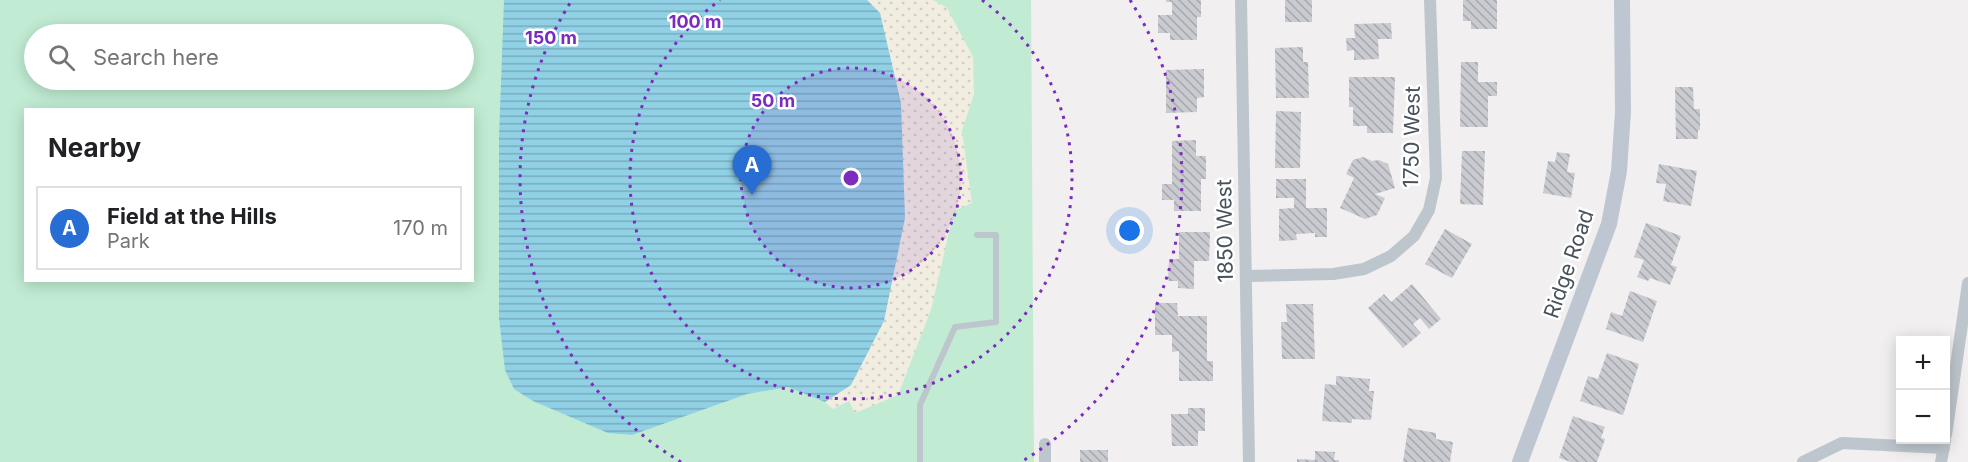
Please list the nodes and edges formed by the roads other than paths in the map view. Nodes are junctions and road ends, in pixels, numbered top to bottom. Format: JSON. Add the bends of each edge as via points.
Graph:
{"nodes":[{"id":1,"x":1241,"y":0,"type":"edge"},
{"id":2,"x":1430,"y":0,"type":"edge"},
{"id":3,"x":1622,"y":0,"type":"edge"},
{"id":4,"x":977,"y":235,"type":"dead end"},
{"id":5,"x":1246,"y":276,"type":"junction"},
{"id":6,"x":1968,"y":283,"type":"edge"},
{"id":7,"x":1950,"y":407,"type":"edge"},
{"id":8,"x":1045,"y":444,"type":"dead end"},
{"id":9,"x":1896,"y":444,"type":"edge"},
{"id":10,"x":1944,"y":444,"type":"edge"},
{"id":11,"x":920,"y":462,"type":"edge"},
{"id":12,"x":1045,"y":462,"type":"edge"},
{"id":13,"x":1249,"y":462,"type":"edge"},
{"id":14,"x":1520,"y":462,"type":"edge"},
{"id":15,"x":1803,"y":462,"type":"edge"},
{"id":16,"x":1941,"y":462,"type":"edge"}],
"edges":[{"from":1,"to":5,"type":"street","name":"1850 West"},
{"from":2,"to":5,"type":"street","name":"1750 West","via":[[1436,178],[1429,210],[1414,236],[1391,256],[1364,268],[1333,274]]},
{"from":3,"to":14,"type":"street","name":"Ridge Road","via":[[1623,112],[1619,171],[1609,224]]},
{"from":4,"to":11,"type":"lane","via":[[996,235],[996,322],[955,327],[920,405]]},
{"from":5,"to":13,"type":"street","name":"1850 West"},
{"from":6,"to":7,"type":"street"},
{"from":8,"to":12,"type":"street"},
{"from":9,"to":15,"type":"street","via":[[1842,443]]},
{"from":10,"to":16,"type":"street"}]}
